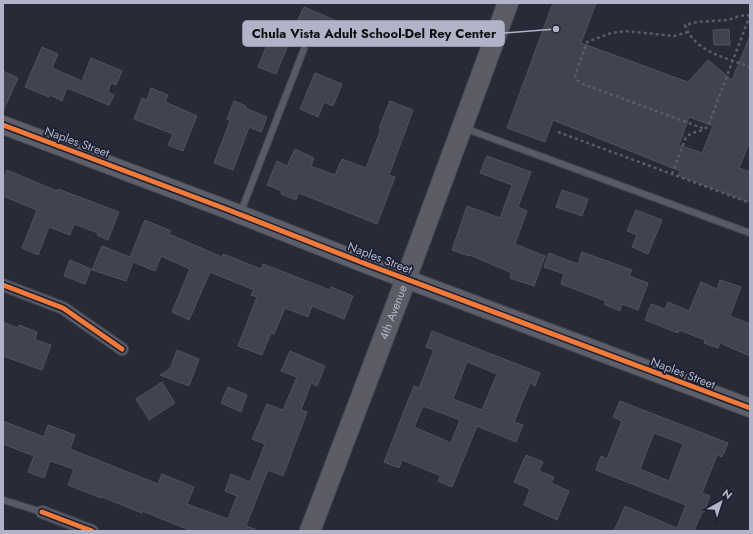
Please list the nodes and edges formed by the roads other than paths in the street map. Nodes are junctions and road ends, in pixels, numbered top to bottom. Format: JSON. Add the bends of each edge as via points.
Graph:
{"nodes":[{"id":1,"x":508,"y":3,"type":"edge"},
{"id":2,"x":304,"y":50,"type":"dead end"},
{"id":3,"x":3,"y":125,"type":"edge"},
{"id":4,"x":462,"y":128,"type":"junction"},
{"id":5,"x":240,"y":214,"type":"junction"},
{"id":6,"x":750,"y":232,"type":"edge"},
{"id":7,"x":406,"y":279,"type":"junction"},
{"id":8,"x":3,"y":284,"type":"edge"},
{"id":9,"x":122,"y":349,"type":"dead end"},
{"id":10,"x":750,"y":408,"type":"edge"},
{"id":11,"x":3,"y":500,"type":"edge"},
{"id":12,"x":42,"y":512,"type":"joint"},
{"id":13,"x":92,"y":531,"type":"edge"},
{"id":14,"x":310,"y":531,"type":"edge"}],
"edges":[{"from":1,"to":4,"type":"main road","name":"4th Avenue"},
{"from":2,"to":5,"type":"lane"},
{"from":3,"to":5,"type":"street","name":"Naples Street"},
{"from":4,"to":6,"type":"lane"},
{"from":4,"to":7,"type":"main road","name":"4th Avenue"},
{"from":5,"to":7,"type":"street","name":"Naples Street"},
{"from":7,"to":10,"type":"street","name":"Naples Street"},
{"from":7,"to":14,"type":"main road","name":"4th Avenue"},
{"from":8,"to":9,"type":"street","via":[[63,308]]},
{"from":11,"to":12,"type":"lane"},
{"from":12,"to":13,"type":"street"}]}
